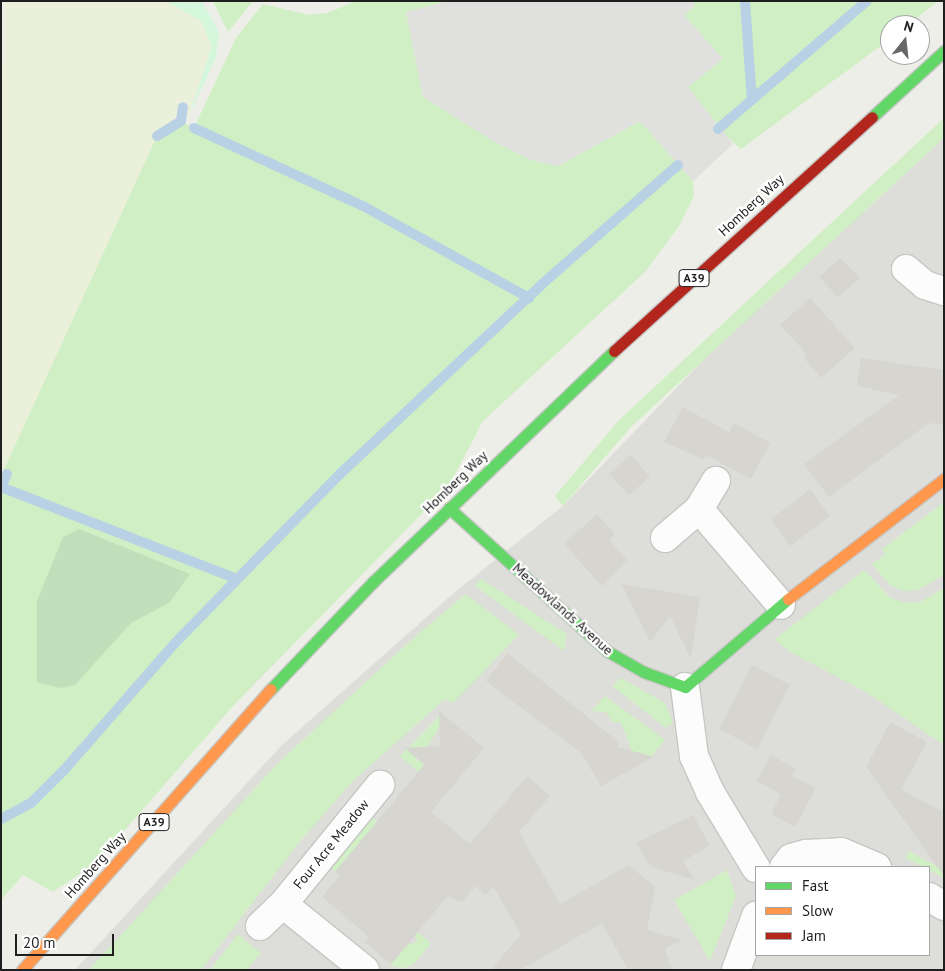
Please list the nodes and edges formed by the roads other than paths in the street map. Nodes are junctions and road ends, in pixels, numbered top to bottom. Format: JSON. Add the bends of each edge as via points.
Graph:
{"nodes":[{"id":1,"x":944,"y":51,"type":"edge"},
{"id":2,"x":906,"y":268,"type":"dead end"},
{"id":3,"x":944,"y":292,"type":"edge"},
{"id":4,"x":944,"y":479,"type":"edge"},
{"id":5,"x":716,"y":481,"type":"dead end"},
{"id":6,"x":449,"y":508,"type":"junction"},
{"id":7,"x":699,"y":509,"type":"junction"},
{"id":8,"x":665,"y":538,"type":"dead end"},
{"id":9,"x":781,"y":605,"type":"junction"},
{"id":10,"x":685,"y":687,"type":"junction"},
{"id":11,"x":380,"y":785,"type":"dead end"},
{"id":12,"x":740,"y":838,"type":"junction"},
{"id":13,"x":787,"y":863,"type":"edge"},
{"id":14,"x":755,"y":866,"type":"edge"},
{"id":15,"x":875,"y":866,"type":"edge"},
{"id":16,"x":930,"y":898,"type":"edge"},
{"id":17,"x":283,"y":904,"type":"junction"},
{"id":18,"x":944,"y":906,"type":"edge"},
{"id":19,"x":755,"y":919,"type":"edge"},
{"id":20,"x":260,"y":926,"type":"dead end"},
{"id":21,"x":22,"y":970,"type":"edge"},
{"id":22,"x":365,"y":970,"type":"edge"},
{"id":23,"x":736,"y":970,"type":"edge"}],
"edges":[{"from":1,"to":6,"type":"main road","name":"Homberg Way","number":"A39","via":[[618,346]]},
{"from":2,"to":3,"type":"street","via":[[926,285]]},
{"from":4,"to":9,"type":"main road"},
{"from":5,"to":7,"type":"street"},
{"from":6,"to":10,"type":"main road","name":"Meadowlands Avenue","via":[[607,651],[644,672]]},
{"from":6,"to":21,"type":"main road","name":"Homberg Way","number":"A39","via":[[285,674]]},
{"from":7,"to":8,"type":"street"},
{"from":7,"to":9,"type":"street"},
{"from":9,"to":10,"type":"main road"},
{"from":10,"to":12,"type":"street","via":[[694,756],[710,792]]},
{"from":11,"to":17,"type":"street","name":"Four Acre Meadow"},
{"from":12,"to":13,"type":"street"},
{"from":12,"to":14,"type":"street"},
{"from":13,"to":15,"type":"street","via":[[841,852]]},
{"from":16,"to":18,"type":"street"},
{"from":17,"to":20,"type":"street","name":"Four Acre Meadow"},
{"from":17,"to":22,"type":"street"},
{"from":19,"to":23,"type":"street"}]}
